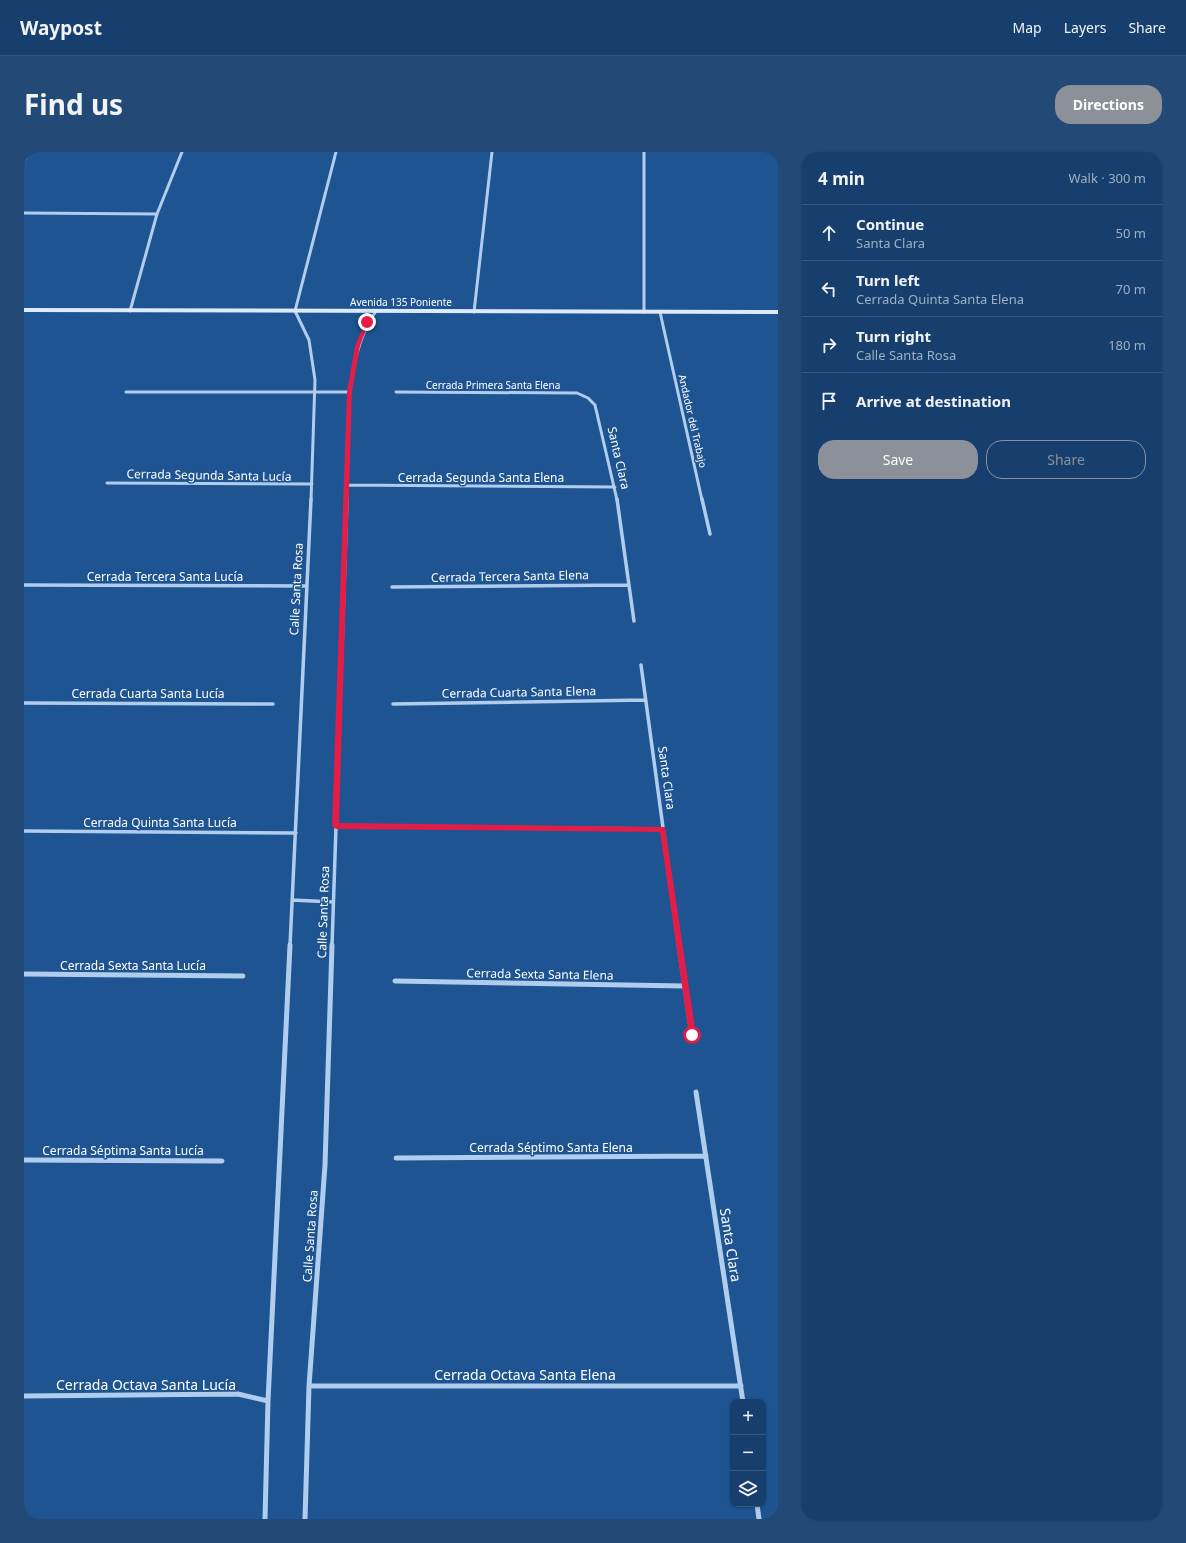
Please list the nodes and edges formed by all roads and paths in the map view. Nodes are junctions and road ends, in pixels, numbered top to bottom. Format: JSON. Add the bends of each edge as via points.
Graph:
{"nodes":[{"id":1,"x":28,"y":152,"type":"edge"},
{"id":2,"x":182,"y":152,"type":"edge"},
{"id":3,"x":336,"y":152,"type":"edge"},
{"id":4,"x":492,"y":152,"type":"edge"},
{"id":5,"x":644,"y":152,"type":"edge"},
{"id":6,"x":24,"y":161,"type":"edge"},
{"id":7,"x":24,"y":213,"type":"edge"},
{"id":8,"x":157,"y":214,"type":"junction"},
{"id":9,"x":24,"y":310,"type":"edge"},
{"id":10,"x":130,"y":311,"type":"junction"},
{"id":11,"x":295,"y":311,"type":"junction"},
{"id":12,"x":376,"y":311,"type":"junction"},
{"id":13,"x":474,"y":312,"type":"junction"},
{"id":14,"x":644,"y":312,"type":"junction"},
{"id":15,"x":660,"y":312,"type":"junction"},
{"id":16,"x":778,"y":312,"type":"edge"},
{"id":17,"x":126,"y":392,"type":"dead end"},
{"id":18,"x":316,"y":392,"type":"junction"},
{"id":19,"x":350,"y":392,"type":"junction"},
{"id":20,"x":396,"y":392,"type":"dead end"},
{"id":21,"x":588,"y":398,"type":"joint"},
{"id":22,"x":107,"y":483,"type":"dead end"},
{"id":23,"x":312,"y":484,"type":"junction"},
{"id":24,"x":346,"y":485,"type":"junction"},
{"id":25,"x":615,"y":487,"type":"junction"},
{"id":26,"x":710,"y":534,"type":"dead end"},
{"id":27,"x":24,"y":585,"type":"edge"},
{"id":28,"x":628,"y":585,"type":"junction"},
{"id":29,"x":307,"y":586,"type":"junction"},
{"id":30,"x":392,"y":587,"type":"dead end"},
{"id":31,"x":634,"y":621,"type":"dead end"},
{"id":32,"x":641,"y":665,"type":"dead end"},
{"id":33,"x":645,"y":700,"type":"junction"},
{"id":34,"x":24,"y":703,"type":"edge"},
{"id":35,"x":273,"y":704,"type":"dead end"},
{"id":36,"x":393,"y":704,"type":"dead end"},
{"id":37,"x":336,"y":826,"type":"junction"},
{"id":38,"x":663,"y":829,"type":"junction"},
{"id":39,"x":24,"y":831,"type":"edge"},
{"id":40,"x":296,"y":833,"type":"junction"},
{"id":41,"x":292,"y":900,"type":"junction"},
{"id":42,"x":334,"y":902,"type":"junction"},
{"id":43,"x":24,"y":974,"type":"edge"},
{"id":44,"x":243,"y":976,"type":"dead end"},
{"id":45,"x":395,"y":982,"type":"dead end"},
{"id":46,"x":684,"y":986,"type":"junction"},
{"id":47,"x":692,"y":1035,"type":"dead end"},
{"id":48,"x":696,"y":1092,"type":"dead end"},
{"id":49,"x":706,"y":1156,"type":"junction"},
{"id":50,"x":396,"y":1158,"type":"dead end"},
{"id":51,"x":24,"y":1160,"type":"edge"},
{"id":52,"x":222,"y":1161,"type":"dead end"},
{"id":53,"x":309,"y":1386,"type":"junction"},
{"id":54,"x":741,"y":1386,"type":"junction"},
{"id":55,"x":24,"y":1396,"type":"edge"},
{"id":56,"x":743,"y":1399,"type":"edge"},
{"id":57,"x":268,"y":1401,"type":"junction"},
{"id":58,"x":758,"y":1507,"type":"edge"},
{"id":59,"x":265,"y":1519,"type":"edge"},
{"id":60,"x":305,"y":1519,"type":"edge"},
{"id":61,"x":760,"y":1519,"type":"edge"}],
"edges":[{"from":1,"to":6,"type":"street"},
{"from":2,"to":8,"type":"street"},
{"from":3,"to":11,"type":"street"},
{"from":4,"to":13,"type":"street"},
{"from":5,"to":14,"type":"street"},
{"from":7,"to":8,"type":"street"},
{"from":8,"to":10,"type":"street"},
{"from":9,"to":10,"type":"main road","name":"Avenida 135 Poniente"},
{"from":10,"to":11,"type":"main road","name":"Avenida 135 Poniente"},
{"from":11,"to":12,"type":"main road","name":"Avenida 135 Poniente"},
{"from":11,"to":18,"type":"street","name":"Calle Santa Rosa","via":[[309,340]]},
{"from":12,"to":13,"type":"main road","name":"Avenida 135 Poniente"},
{"from":12,"to":19,"type":"street","name":"Calle Santa Rosa","via":[[361,334]]},
{"from":13,"to":14,"type":"main road","name":"Avenida 135 Poniente"},
{"from":14,"to":15,"type":"main road","name":"Avenida 135 Poniente"},
{"from":15,"to":16,"type":"main road","name":"Avenida 135 Poniente"},
{"from":15,"to":26,"type":"street","name":"Andador del Trabajo"},
{"from":17,"to":18,"type":"street"},
{"from":18,"to":19,"type":"street"},
{"from":18,"to":23,"type":"street","name":"Calle Santa Rosa"},
{"from":19,"to":24,"type":"street","name":"Calle Santa Rosa"},
{"from":20,"to":21,"type":"street","name":"Cerrada Primera Santa Elena","via":[[577,393]]},
{"from":21,"to":25,"type":"street","name":"Santa Clara","via":[[595,405]]},
{"from":22,"to":23,"type":"street","name":"Cerrada Segunda Santa Lucía"},
{"from":23,"to":29,"type":"street","name":"Calle Santa Rosa"},
{"from":24,"to":25,"type":"street","name":"Cerrada Segunda Santa Elena"},
{"from":24,"to":37,"type":"street","name":"Calle Santa Rosa"},
{"from":25,"to":28,"type":"street","name":"Santa Clara"},
{"from":27,"to":29,"type":"street","name":"Cerrada Tercera Santa Lucía"},
{"from":28,"to":30,"type":"street","name":"Cerrada Tercera Santa Elena"},
{"from":28,"to":31,"type":"street","name":"Santa Clara"},
{"from":29,"to":40,"type":"street","name":"Calle Santa Rosa"},
{"from":32,"to":33,"type":"street","name":"Santa Clara"},
{"from":33,"to":36,"type":"street","name":"Cerrada Cuarta Santa Elena"},
{"from":33,"to":38,"type":"street","name":"Santa Clara"},
{"from":34,"to":35,"type":"street","name":"Cerrada Cuarta Santa Lucía"},
{"from":37,"to":38,"type":"street"},
{"from":37,"to":42,"type":"street","name":"Calle Santa Rosa"},
{"from":38,"to":46,"type":"street","name":"Santa Clara"},
{"from":39,"to":40,"type":"street","name":"Cerrada Quinta Santa Lucía"},
{"from":40,"to":41,"type":"street","name":"Calle Santa Rosa"},
{"from":41,"to":42,"type":"street"},
{"from":41,"to":57,"type":"street","name":"Calle Santa Rosa"},
{"from":42,"to":53,"type":"street","name":"Calle Santa Rosa","via":[[325,1165]]},
{"from":43,"to":44,"type":"street","name":"Cerrada Sexta Santa Lucía"},
{"from":45,"to":46,"type":"street","name":"Cerrada Sexta Santa Elena"},
{"from":46,"to":47,"type":"street","name":"Santa Clara"},
{"from":48,"to":49,"type":"street","name":"Santa Clara"},
{"from":49,"to":50,"type":"street","name":"Cerrada Séptimo Santa Elena"},
{"from":49,"to":54,"type":"street","name":"Santa Clara"},
{"from":51,"to":52,"type":"street","name":"Cerrada Séptima Santa Lucía"},
{"from":53,"to":54,"type":"street","name":"Cerrada Octava Santa Elena"},
{"from":53,"to":60,"type":"street","name":"Calle Santa Rosa"},
{"from":54,"to":56,"type":"street","name":"Santa Clara"},
{"from":55,"to":57,"type":"street","name":"Cerrada Octava Santa Lucía","via":[[238,1394]]},
{"from":57,"to":59,"type":"street","name":"Calle Santa Rosa"},
{"from":58,"to":61,"type":"street"}]}
